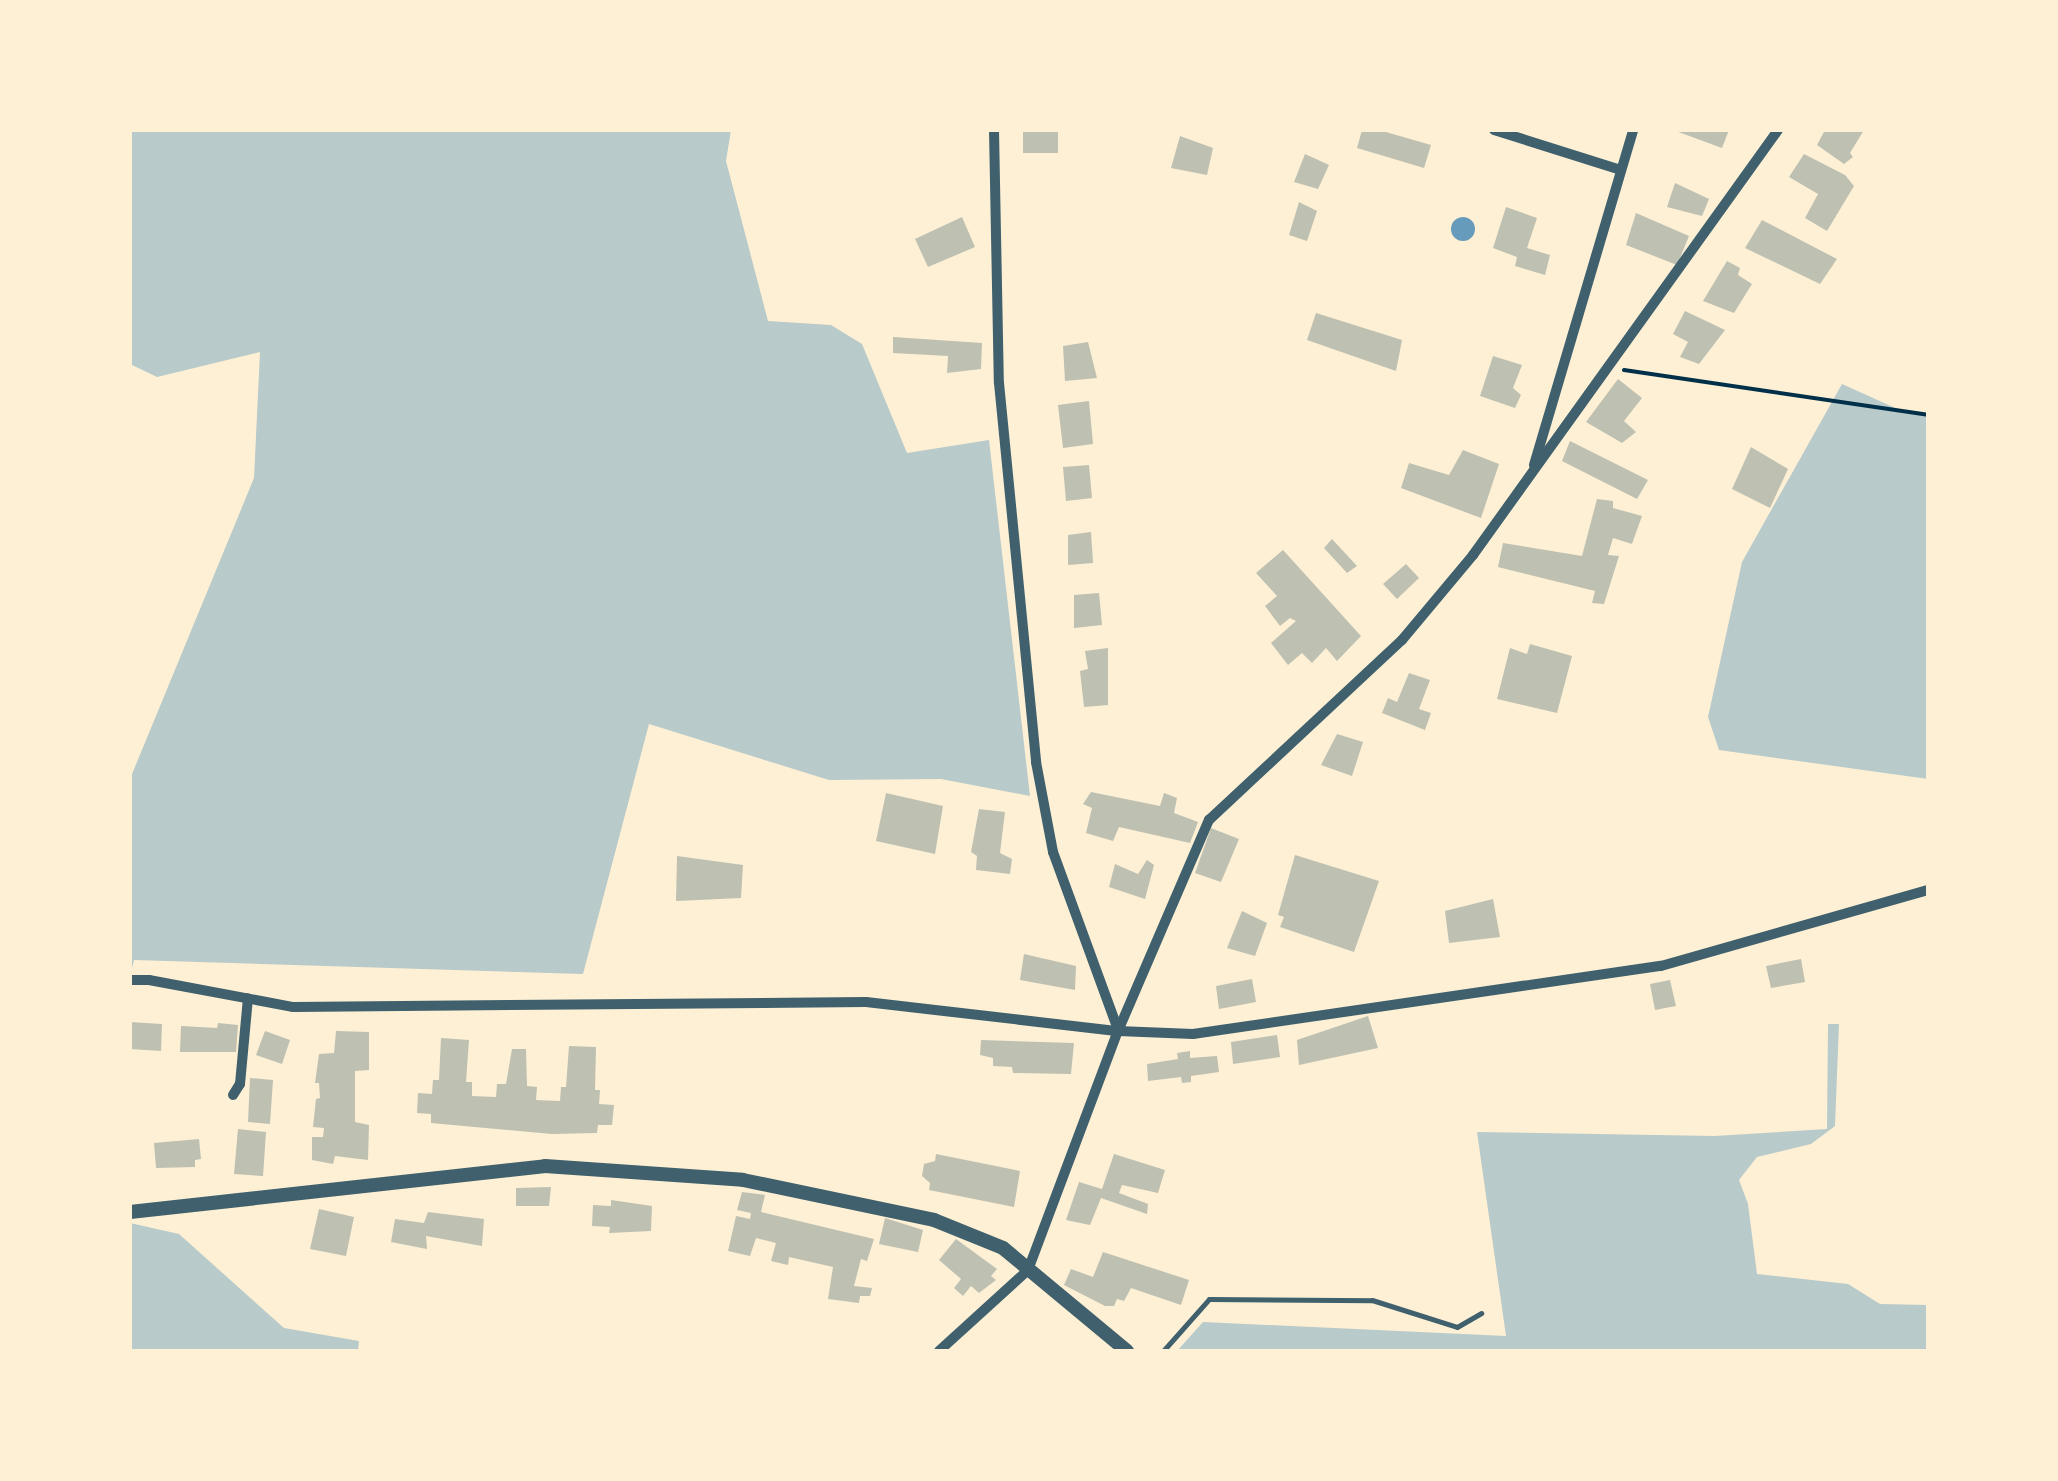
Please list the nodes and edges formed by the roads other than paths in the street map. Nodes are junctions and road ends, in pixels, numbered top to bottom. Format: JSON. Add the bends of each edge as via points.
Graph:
{"nodes":[{"id":1,"x":994,"y":130,"type":"edge"},
{"id":2,"x":1494,"y":130,"type":"edge"},
{"id":3,"x":1633,"y":130,"type":"edge"},
{"id":4,"x":1778,"y":130,"type":"edge"},
{"id":5,"x":1621,"y":170,"type":"junction"},
{"id":6,"x":1531,"y":475,"type":"junction"},
{"id":7,"x":1928,"y":890,"type":"edge"},
{"id":8,"x":130,"y":980,"type":"edge"},
{"id":9,"x":248,"y":998,"type":"junction"},
{"id":10,"x":1118,"y":1031,"type":"junction"},
{"id":11,"x":234,"y":1095,"type":"dead end"},
{"id":12,"x":130,"y":1212,"type":"edge"},
{"id":13,"x":1028,"y":1270,"type":"junction"},
{"id":14,"x":1481,"y":1313,"type":"dead end"},
{"id":15,"x":939,"y":1351,"type":"edge"},
{"id":16,"x":1127,"y":1351,"type":"edge"},
{"id":17,"x":1163,"y":1351,"type":"edge"}],
"edges":[{"from":1,"to":10,"type":"street","via":[[999,383],[1036,762],[1053,852]]},
{"from":2,"to":5,"type":"street"},
{"from":3,"to":5,"type":"street"},
{"from":4,"to":6,"type":"street"},
{"from":5,"to":6,"type":"street"},
{"from":6,"to":10,"type":"street","via":[[1402,640],[1208,820]]},
{"from":7,"to":10,"type":"street","via":[[1660,966],[1193,1034]]},
{"from":8,"to":9,"type":"street"},
{"from":9,"to":10,"type":"street","via":[[293,1006],[866,1002]]},
{"from":9,"to":11,"type":"street"},
{"from":10,"to":13,"type":"street"},
{"from":12,"to":13,"type":"street","via":[[564,1167],[743,1180],[934,1220],[1004,1248]]},
{"from":13,"to":15,"type":"street"},
{"from":13,"to":16,"type":"street"},
{"from":14,"to":17,"type":"lane","via":[[1458,1327],[1372,1300],[1210,1298]]}]}
